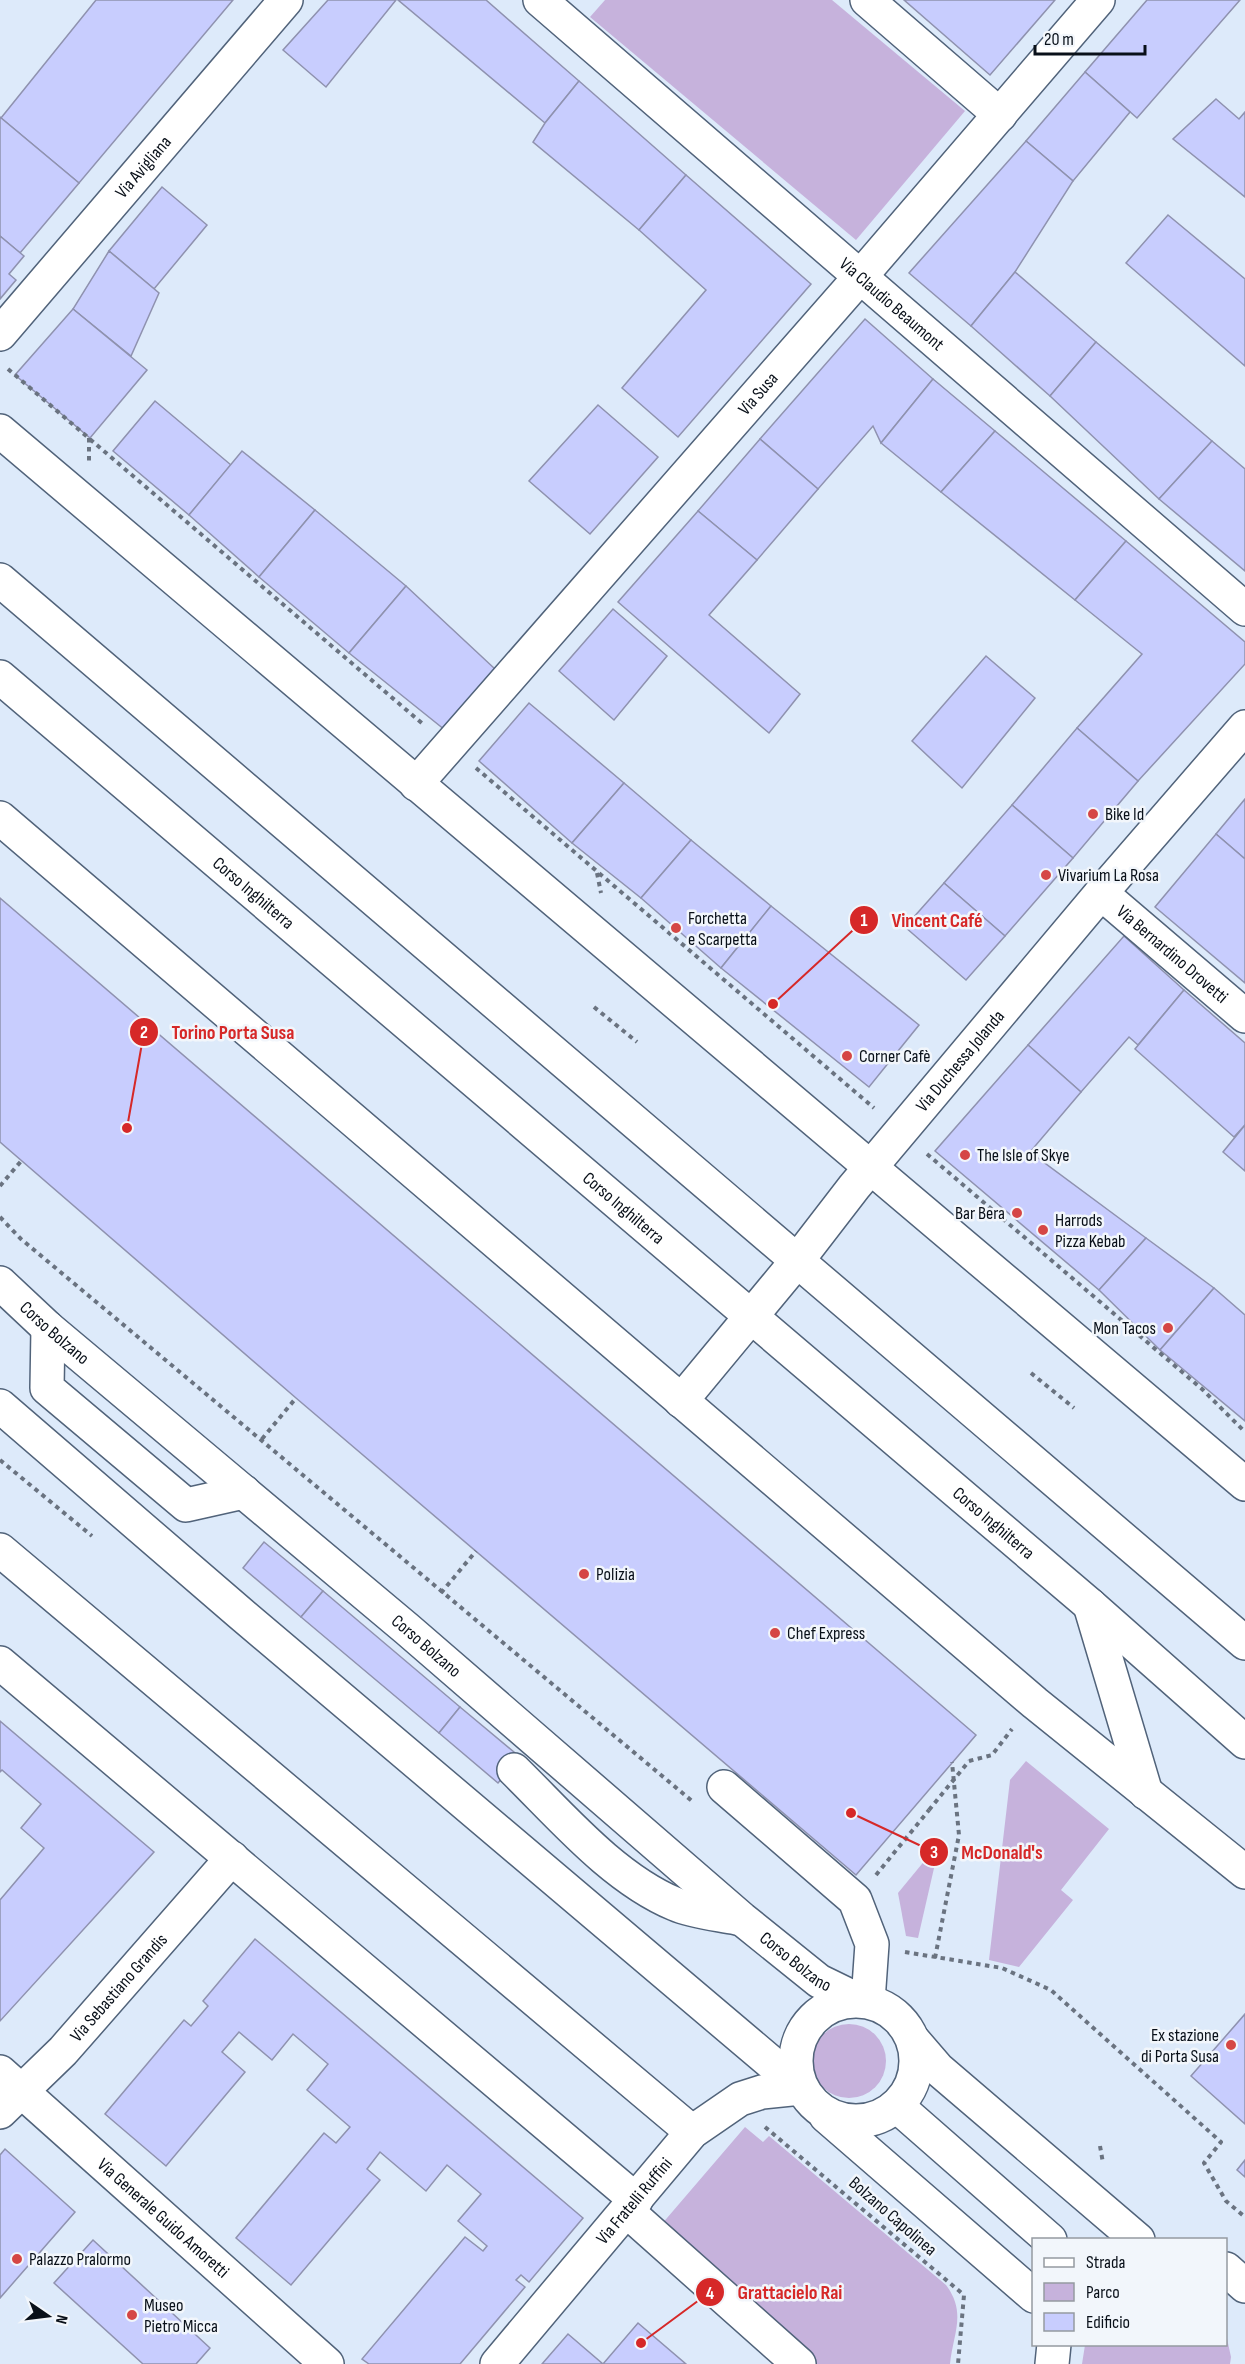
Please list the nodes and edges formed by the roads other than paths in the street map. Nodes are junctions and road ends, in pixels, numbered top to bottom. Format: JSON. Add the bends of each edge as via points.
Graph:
{"nodes":[{"id":1,"x":286,"y":0,"type":"edge"},
{"id":2,"x":540,"y":0,"type":"edge"},
{"id":3,"x":867,"y":0,"type":"edge"},
{"id":4,"x":1098,"y":0,"type":"edge"},
{"id":5,"x":1000,"y":115,"type":"junction"},
{"id":6,"x":860,"y":277,"type":"junction"},
{"id":7,"x":0,"y":334,"type":"edge"},
{"id":8,"x":0,"y":432,"type":"edge"},
{"id":9,"x":0,"y":580,"type":"edge"},
{"id":10,"x":1245,"y":609,"type":"edge"},
{"id":11,"x":0,"y":676,"type":"edge"},
{"id":12,"x":1245,"y":727,"type":"edge"},
{"id":13,"x":416,"y":784,"type":"junction"},
{"id":14,"x":0,"y":818,"type":"edge"},
{"id":15,"x":1101,"y":893,"type":"junction"},
{"id":16,"x":1245,"y":1016,"type":"edge"},
{"id":17,"x":870,"y":1169,"type":"junction"},
{"id":18,"x":797,"y":1262,"type":"junction"},
{"id":19,"x":0,"y":1283,"type":"edge"},
{"id":20,"x":751,"y":1317,"type":"junction"},
{"id":21,"x":48,"y":1328,"type":"junction"},
{"id":22,"x":681,"y":1401,"type":"junction"},
{"id":23,"x":0,"y":1406,"type":"edge"},
{"id":24,"x":1245,"y":1484,"type":"edge"},
{"id":25,"x":244,"y":1492,"type":"junction"},
{"id":26,"x":0,"y":1550,"type":"edge"},
{"id":27,"x":1090,"y":1605,"type":"junction"},
{"id":28,"x":1245,"y":1643,"type":"edge"},
{"id":29,"x":0,"y":1663,"type":"edge"},
{"id":30,"x":1245,"y":1742,"type":"edge"},
{"id":31,"x":514,"y":1770,"type":"dead end"},
{"id":32,"x":1146,"y":1793,"type":"junction"},
{"id":33,"x":711,"y":1797,"type":"road end"},
{"id":34,"x":232,"y":1858,"type":"junction"},
{"id":35,"x":1245,"y":1872,"type":"edge"},
{"id":36,"x":742,"y":1919,"type":"junction"},
{"id":37,"x":863,"y":2001,"type":"junction"},
{"id":38,"x":913,"y":2040,"type":"junction"},
{"id":39,"x":7,"y":2092,"type":"edge"},
{"id":40,"x":810,"y":2098,"type":"junction"},
{"id":41,"x":897,"y":2106,"type":"junction"},
{"id":42,"x":692,"y":2132,"type":"junction"},
{"id":43,"x":631,"y":2206,"type":"junction"},
{"id":44,"x":1048,"y":2238,"type":"edge"},
{"id":45,"x":1136,"y":2238,"type":"edge"},
{"id":46,"x":1227,"y":2270,"type":"edge"},
{"id":47,"x":1245,"y":2286,"type":"edge"},
{"id":48,"x":1032,"y":2294,"type":"edge"},
{"id":49,"x":1052,"y":2346,"type":"edge"},
{"id":50,"x":327,"y":2364,"type":"edge"},
{"id":51,"x":497,"y":2364,"type":"edge"},
{"id":52,"x":799,"y":2364,"type":"edge"},
{"id":53,"x":1052,"y":2364,"type":"edge"}],
"edges":[{"from":1,"to":7,"type":"street","name":"Via Avigliana"},
{"from":2,"to":6,"type":"street","name":"Via Claudio Beaumont"},
{"from":3,"to":5,"type":"street"},
{"from":4,"to":5,"type":"street","name":"Via Susa"},
{"from":5,"to":6,"type":"street","name":"Via Susa"},
{"from":6,"to":10,"type":"street","name":"Via Claudio Beaumont"},
{"from":6,"to":13,"type":"street","name":"Via Susa"},
{"from":8,"to":13,"type":"street"},
{"from":9,"to":18,"type":"street"},
{"from":11,"to":20,"type":"street","name":"Corso Inghilterra"},
{"from":12,"to":15,"type":"street","name":"Via Duchessa Jolanda"},
{"from":13,"to":17,"type":"street"},
{"from":14,"to":22,"type":"street"},
{"from":15,"to":16,"type":"street","name":"Via Bernardino Drovetti"},
{"from":15,"to":17,"type":"street","name":"Via Duchessa Jolanda"},
{"from":17,"to":18,"type":"street","name":"Via Duchessa Jolanda"},
{"from":17,"to":24,"type":"street"},
{"from":18,"to":20,"type":"street","name":"Via Duchessa Jolanda"},
{"from":18,"to":28,"type":"street"},
{"from":19,"to":21,"type":"street","name":"Corso Bolzano"},
{"from":20,"to":22,"type":"street","name":"Via Duchessa Jolanda"},
{"from":20,"to":27,"type":"street","name":"Corso Inghilterra"},
{"from":21,"to":25,"type":"street","name":"Corso Bolzano"},
{"from":21,"to":25,"type":"street","via":[[47,1388],[186,1505]]},
{"from":22,"to":32,"type":"street"},
{"from":23,"to":40,"type":"street"},
{"from":25,"to":36,"type":"street","name":"Corso Bolzano"},
{"from":26,"to":42,"type":"street"},
{"from":27,"to":30,"type":"street","name":"Corso Inghilterra"},
{"from":27,"to":32,"type":"street"},
{"from":29,"to":34,"type":"street"},
{"from":31,"to":36,"type":"street","via":[[588,1843],[648,1890],[677,1905]]},
{"from":32,"to":35,"type":"street"},
{"from":33,"to":37,"type":"street","via":[[855,1900],[872,1944]]},
{"from":34,"to":39,"type":"street","name":"Via Sebastiano Grandis","via":[[63,2051]]},
{"from":34,"to":43,"type":"street"},
{"from":36,"to":37,"type":"street","name":"Corso Bolzano","via":[[819,1981]]},
{"from":37,"to":38,"type":"street","via":[[883,2006],[895,2015]]},
{"from":37,"to":40,"type":"street","via":[[846,2001],[822,2010],[804,2028],[795,2064]]},
{"from":38,"to":41,"type":"street","via":[[914,2075]]},
{"from":38,"to":45,"type":"street","via":[[938,2069]]},
{"from":39,"to":50,"type":"street","name":"Via Generale Guido Amoretti"},
{"from":40,"to":41,"type":"street","via":[[838,2119],[854,2122],[877,2118]]},
{"from":40,"to":42,"type":"street","name":"Via Fratelli Ruffini","via":[[762,2092],[740,2098]]},
{"from":40,"to":48,"type":"street"},
{"from":41,"to":44,"type":"street"},
{"from":42,"to":43,"type":"street","name":"Via Fratelli Ruffini"},
{"from":43,"to":51,"type":"street","name":"Via Fratelli Ruffini"},
{"from":43,"to":52,"type":"street"},
{"from":46,"to":47,"type":"street"},
{"from":49,"to":53,"type":"street"}]}
